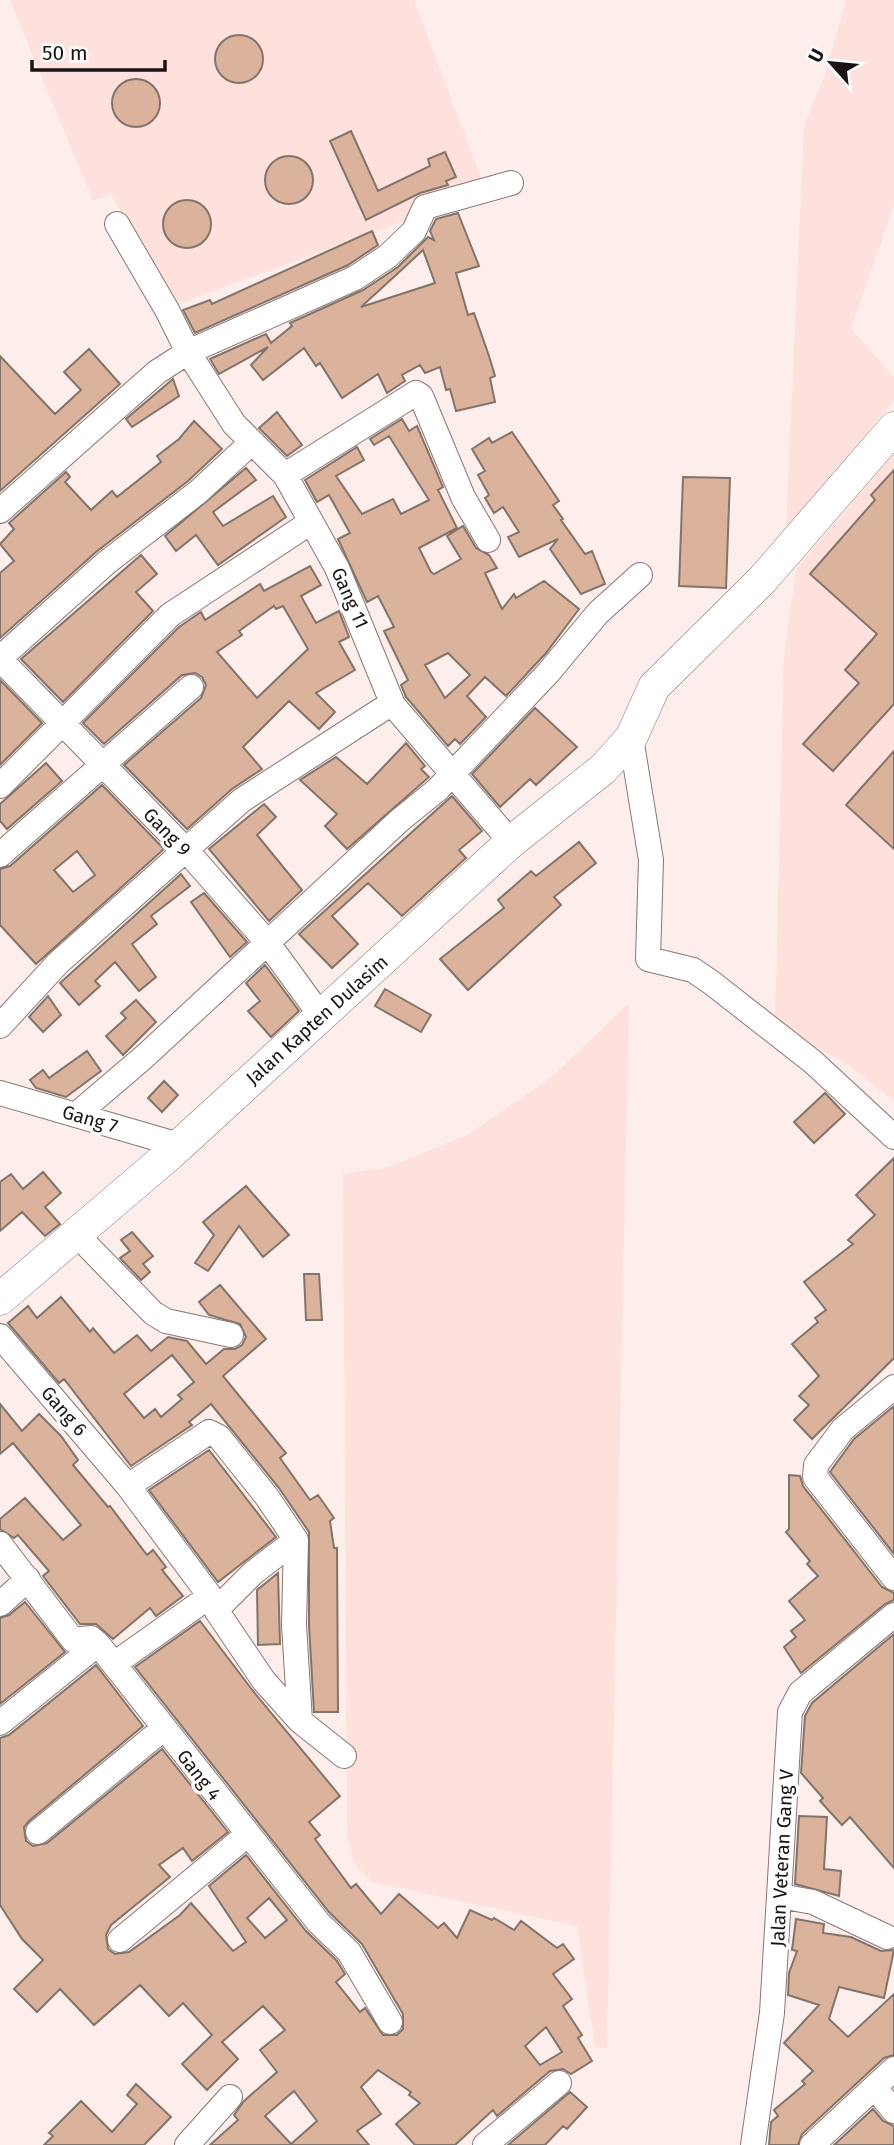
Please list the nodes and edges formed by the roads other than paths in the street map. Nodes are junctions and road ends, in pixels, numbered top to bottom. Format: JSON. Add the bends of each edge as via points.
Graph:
{"nodes":[{"id":1,"x":511,"y":183,"type":"dead end"},
{"id":2,"x":117,"y":224,"type":"dead end"},
{"id":3,"x":188,"y":352,"type":"junction"},
{"id":4,"x":894,"y":428,"type":"edge"},
{"id":5,"x":251,"y":443,"type":"junction"},
{"id":6,"x":285,"y":475,"type":"junction"},
{"id":7,"x":0,"y":512,"type":"edge"},
{"id":8,"x":312,"y":522,"type":"junction"},
{"id":9,"x":488,"y":540,"type":"dead end"},
{"id":10,"x":640,"y":575,"type":"dead end"},
{"id":11,"x":0,"y":659,"type":"edge"},
{"id":12,"x":191,"y":687,"type":"dead end"},
{"id":13,"x":392,"y":703,"type":"junction"},
{"id":14,"x":62,"y":725,"type":"junction"},
{"id":15,"x":631,"y":738,"type":"junction"},
{"id":16,"x":100,"y":764,"type":"junction"},
{"id":17,"x":451,"y":774,"type":"junction"},
{"id":18,"x":0,"y":786,"type":"edge"},
{"id":19,"x":511,"y":842,"type":"junction"},
{"id":20,"x":186,"y":850,"type":"junction"},
{"id":21,"x":0,"y":855,"type":"edge"},
{"id":22,"x":267,"y":942,"type":"junction"},
{"id":23,"x":321,"y":1016,"type":"junction"},
{"id":24,"x":0,"y":1026,"type":"edge"},
{"id":25,"x":0,"y":1093,"type":"edge"},
{"id":26,"x":76,"y":1115,"type":"junction"},
{"id":27,"x":894,"y":1136,"type":"edge"},
{"id":28,"x":179,"y":1146,"type":"junction"},
{"id":29,"x":77,"y":1235,"type":"junction"},
{"id":30,"x":0,"y":1299,"type":"edge"},
{"id":31,"x":231,"y":1335,"type":"dead end"},
{"id":32,"x":0,"y":1336,"type":"edge"},
{"id":33,"x":894,"y":1387,"type":"edge"},
{"id":34,"x":128,"y":1486,"type":"junction"},
{"id":35,"x":296,"y":1540,"type":"junction"},
{"id":36,"x":0,"y":1544,"type":"edge"},
{"id":37,"x":894,"y":1578,"type":"edge"},
{"id":38,"x":27,"y":1579,"type":"junction"},
{"id":39,"x":213,"y":1603,"type":"junction"},
{"id":40,"x":0,"y":1604,"type":"edge"},
{"id":41,"x":890,"y":1625,"type":"edge"},
{"id":42,"x":98,"y":1644,"type":"junction"},
{"id":43,"x":114,"y":1664,"type":"junction"},
{"id":44,"x":300,"y":1721,"type":"junction"},
{"id":45,"x":0,"y":1723,"type":"edge"},
{"id":46,"x":163,"y":1729,"type":"junction"},
{"id":47,"x":344,"y":1756,"type":"dead end"},
{"id":48,"x":38,"y":1832,"type":"dead end"},
{"id":49,"x":247,"y":1835,"type":"junction"},
{"id":50,"x":780,"y":1896,"type":"junction"},
{"id":51,"x":887,"y":1937,"type":"dead end"},
{"id":52,"x":120,"y":1940,"type":"dead end"},
{"id":53,"x":390,"y":2022,"type":"dead end"},
{"id":54,"x":894,"y":2069,"type":"edge"},
{"id":55,"x":559,"y":2083,"type":"dead end"},
{"id":56,"x":875,"y":2088,"type":"junction"},
{"id":57,"x":230,"y":2096,"type":"dead end"},
{"id":58,"x":894,"y":2111,"type":"edge"},
{"id":59,"x":187,"y":2145,"type":"edge"},
{"id":60,"x":485,"y":2145,"type":"edge"},
{"id":61,"x":753,"y":2145,"type":"edge"},
{"id":62,"x":812,"y":2145,"type":"edge"}],
"edges":[{"from":1,"to":3,"type":"street","via":[[425,207],[414,231],[355,278]]},
{"from":2,"to":3,"type":"street","name":"Gang 11"},
{"from":3,"to":5,"type":"street","name":"Gang 11"},
{"from":3,"to":7,"type":"street","via":[[156,372]]},
{"from":4,"to":15,"type":"main road","name":"Jalan Kapten Dulasim","via":[[763,579],[654,687]]},
{"from":5,"to":6,"type":"street","name":"Gang 11"},
{"from":5,"to":11,"type":"street"},
{"from":6,"to":8,"type":"street","name":"Gang 11"},
{"from":6,"to":9,"type":"street","via":[[416,393],[463,497]]},
{"from":8,"to":13,"type":"street","name":"Gang 11","via":[[353,604]]},
{"from":8,"to":14,"type":"street","via":[[170,615]]},
{"from":10,"to":17,"type":"street","via":[[598,613],[548,673]]},
{"from":11,"to":14,"type":"street","name":"Gang 9"},
{"from":12,"to":16,"type":"street"},
{"from":13,"to":17,"type":"street","name":"Gang 11"},
{"from":13,"to":20,"type":"street","via":[[251,793]]},
{"from":14,"to":16,"type":"street","name":"Gang 9"},
{"from":14,"to":18,"type":"street"},
{"from":15,"to":19,"type":"main road","name":"Jalan Kapten Dulasim","via":[[603,769]]},
{"from":15,"to":27,"type":"street","via":[[651,860],[648,958],[693,970],[712,983],[813,1062]]},
{"from":16,"to":20,"type":"street","name":"Gang 9"},
{"from":16,"to":21,"type":"street"},
{"from":17,"to":19,"type":"street","name":"Gang 11"},
{"from":17,"to":22,"type":"street"},
{"from":19,"to":23,"type":"main road","name":"Jalan Kapten Dulasim"},
{"from":20,"to":22,"type":"street","name":"Gang 9"},
{"from":20,"to":24,"type":"street","via":[[58,963]]},
{"from":22,"to":23,"type":"street","name":"Gang 9"},
{"from":22,"to":26,"type":"street"},
{"from":23,"to":28,"type":"main road","name":"Jalan Kapten Dulasim"},
{"from":25,"to":26,"type":"street","name":"Gang 7"},
{"from":26,"to":28,"type":"street","name":"Gang 7"},
{"from":28,"to":29,"type":"main road","name":"Jalan Kapten Dulasim"},
{"from":29,"to":30,"type":"main road","name":"Jalan Kapten Dulasim"},
{"from":29,"to":31,"type":"street","via":[[159,1317]]},
{"from":32,"to":34,"type":"street","name":"Gang 6"},
{"from":33,"to":37,"type":"street","via":[[844,1429],[816,1465],[815,1477]]},
{"from":34,"to":35,"type":"street","via":[[179,1449],[213,1433]]},
{"from":34,"to":39,"type":"street","name":"Gang 6"},
{"from":35,"to":39,"type":"street"},
{"from":35,"to":44,"type":"street","via":[[294,1625]]},
{"from":36,"to":38,"type":"street"},
{"from":38,"to":40,"type":"street"},
{"from":38,"to":42,"type":"street","via":[[73,1640],[92,1638]]},
{"from":39,"to":43,"type":"street"},
{"from":39,"to":44,"type":"street","name":"Gang 6","via":[[264,1681]]},
{"from":41,"to":50,"type":"street","name":"Jalan Veteran Gang V","via":[[800,1693],[790,1712]]},
{"from":42,"to":43,"type":"street","name":"Gang 4"},
{"from":42,"to":45,"type":"street"},
{"from":43,"to":46,"type":"street","name":"Gang 4"},
{"from":44,"to":47,"type":"street","name":"Gang 6"},
{"from":46,"to":48,"type":"street"},
{"from":46,"to":49,"type":"street","name":"Gang 4"},
{"from":49,"to":52,"type":"street"},
{"from":49,"to":53,"type":"street","name":"Gang 4","via":[[318,1922],[349,1952]]},
{"from":50,"to":51,"type":"street","via":[[813,1902]]},
{"from":50,"to":61,"type":"street","name":"Jalan Veteran Gang V","via":[[772,2013]]},
{"from":54,"to":56,"type":"street"},
{"from":55,"to":60,"type":"street"},
{"from":56,"to":58,"type":"street"},
{"from":56,"to":62,"type":"street"},
{"from":57,"to":59,"type":"street"}]}
